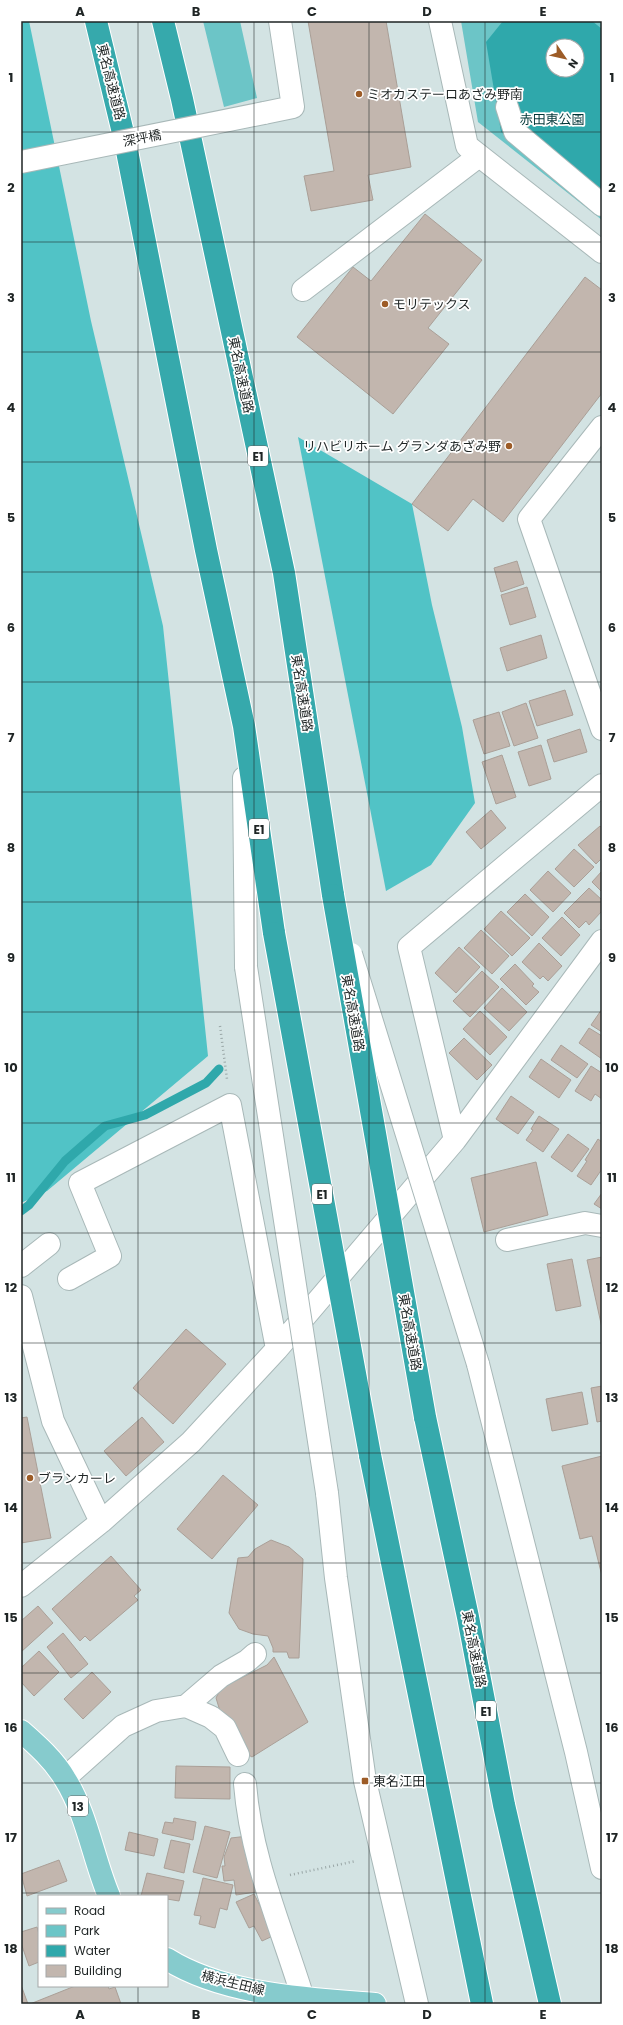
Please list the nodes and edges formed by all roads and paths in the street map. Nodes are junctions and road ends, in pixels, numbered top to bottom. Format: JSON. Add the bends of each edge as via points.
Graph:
{"nodes":[{"id":1,"x":96,"y":21,"type":"edge"},
{"id":2,"x":163,"y":21,"type":"edge"},
{"id":3,"x":280,"y":21,"type":"edge"},
{"id":4,"x":440,"y":21,"type":"edge"},
{"id":5,"x":507,"y":107,"type":"dead end"},
{"id":6,"x":478,"y":156,"type":"junction"},
{"id":7,"x":21,"y":162,"type":"edge"},
{"id":8,"x":602,"y":206,"type":"edge"},
{"id":9,"x":602,"y":252,"type":"edge"},
{"id":10,"x":303,"y":290,"type":"dead end"},
{"id":11,"x":602,"y":427,"type":"edge"},
{"id":12,"x":244,"y":726,"type":"junction"},
{"id":13,"x":602,"y":729,"type":"edge"},
{"id":14,"x":602,"y":785,"type":"edge"},
{"id":15,"x":333,"y":895,"type":"junction"},
{"id":16,"x":602,"y":941,"type":"edge"},
{"id":17,"x":220,"y":1026,"type":"dead end"},
{"id":18,"x":230,"y":1105,"type":"junction"},
{"id":19,"x":455,"y":1140,"type":"junction"},
{"id":20,"x":602,"y":1226,"type":"edge"},
{"id":21,"x":507,"y":1240,"type":"dead end"},
{"id":22,"x":49,"y":1244,"type":"dead end"},
{"id":23,"x":21,"y":1266,"type":"edge"},
{"id":24,"x":69,"y":1279,"type":"dead end"},
{"id":25,"x":21,"y":1296,"type":"edge"},
{"id":26,"x":277,"y":1349,"type":"junction"},
{"id":27,"x":101,"y":1522,"type":"junction"},
{"id":28,"x":21,"y":1586,"type":"edge"},
{"id":29,"x":255,"y":1654,"type":"dead end"},
{"id":30,"x":186,"y":1706,"type":"junction"},
{"id":31,"x":21,"y":1732,"type":"edge"},
{"id":32,"x":238,"y":1755,"type":"dead end"},
{"id":33,"x":65,"y":1778,"type":"junction"},
{"id":34,"x":245,"y":1784,"type":"dead end"},
{"id":35,"x":359,"y":1861,"type":"dead end"},
{"id":36,"x":602,"y":1868,"type":"edge"},
{"id":37,"x":263,"y":1881,"type":"junction"},
{"id":38,"x":109,"y":1895,"type":"edge"},
{"id":39,"x":168,"y":1960,"type":"edge"},
{"id":40,"x":303,"y":1998,"type":"junction"},
{"id":41,"x":375,"y":2004,"type":"edge"},
{"id":42,"x":417,"y":2004,"type":"edge"},
{"id":43,"x":482,"y":2004,"type":"edge"},
{"id":44,"x":550,"y":2004,"type":"edge"}],
"edges":[{"from":1,"to":12,"type":"highway","name":"東名高速道路","number":"E1","via":[[125,141],[206,550]]},
{"from":2,"to":15,"type":"highway","name":"東名高速道路","number":"E1","via":[[284,573]]},
{"from":3,"to":7,"type":"street","name":"深坪橋","bridge":true,"via":[[293,107]]},
{"from":4,"to":6,"type":"street","via":[[467,146]]},
{"from":5,"to":8,"type":"street","via":[[515,132]]},
{"from":6,"to":9,"type":"street"},
{"from":6,"to":10,"type":"street"},
{"from":11,"to":13,"type":"street","via":[[529,519]]},
{"from":12,"to":42,"type":"street","bridge":true,"via":[[246,967],[327,1493],[336,1578],[365,1781]]},
{"from":12,"to":43,"type":"highway","name":"東名高速道路","number":"E1","bridge":true,"via":[[274,932],[370,1455]]},
{"from":14,"to":19,"type":"street","via":[[409,947]]},
{"from":15,"to":36,"type":"street","bridge":true,"via":[[478,1364],[576,1752]]},
{"from":15,"to":44,"type":"highway","name":"東名高速道路","number":"E1","bridge":true,"via":[[425,1417],[468,1617],[504,1805]]},
{"from":16,"to":19,"type":"street"},
{"from":17,"to":18,"type":"path"},
{"from":18,"to":24,"type":"street","via":[[80,1184],[110,1256]]},
{"from":18,"to":26,"type":"street"},
{"from":19,"to":26,"type":"street"},
{"from":20,"to":21,"type":"street","via":[[585,1224]]},
{"from":22,"to":23,"type":"street"},
{"from":25,"to":27,"type":"street","via":[[52,1421]]},
{"from":26,"to":27,"type":"street","via":[[192,1442]]},
{"from":27,"to":28,"type":"street"},
{"from":29,"to":30,"type":"street","via":[[247,1662],[221,1676]]},
{"from":30,"to":32,"type":"street","via":[[211,1717],[225,1728]]},
{"from":30,"to":33,"type":"street","via":[[156,1711],[123,1726]]},
{"from":31,"to":33,"type":"main road","number":"13"},
{"from":33,"to":38,"type":"main road","number":"13","via":[[79,1809]]},
{"from":34,"to":37,"type":"street","via":[[247,1815]]},
{"from":35,"to":37,"type":"path"},
{"from":37,"to":40,"type":"street"},
{"from":39,"to":40,"type":"main road","name":"横浜生田線","via":[[184,1970],[240,1987]]},
{"from":40,"to":41,"type":"main road","name":"横浜生田線"}]}
